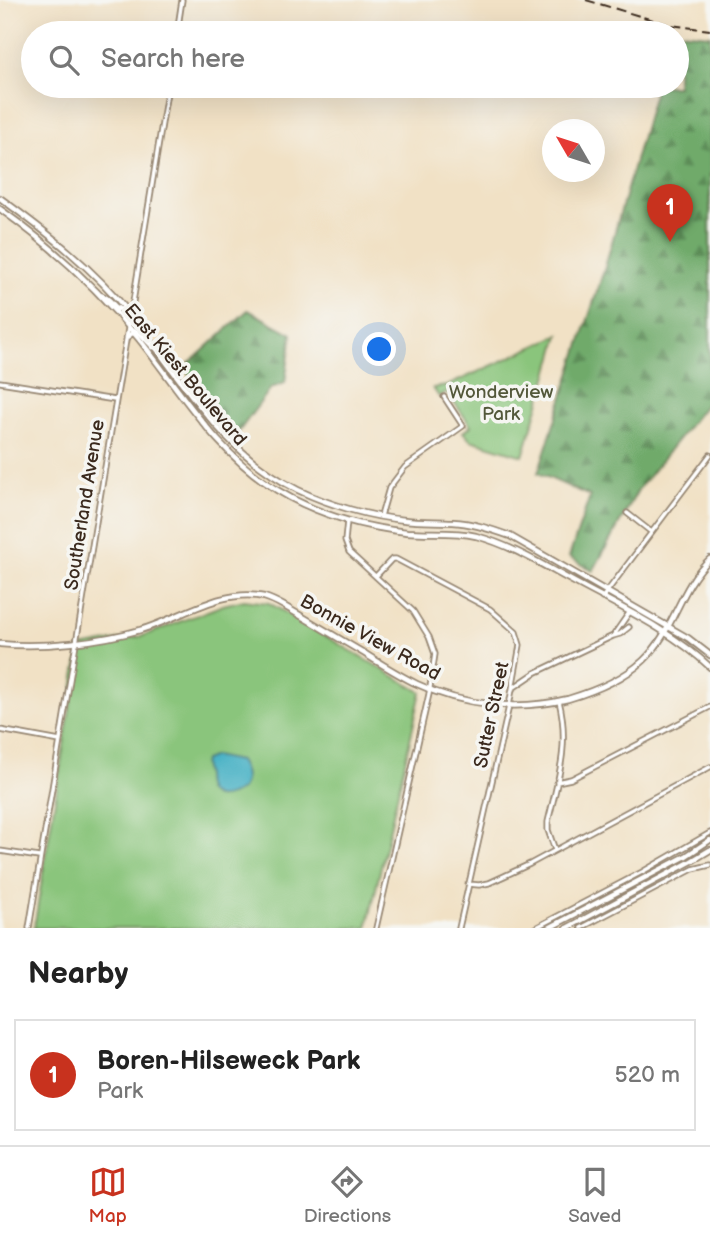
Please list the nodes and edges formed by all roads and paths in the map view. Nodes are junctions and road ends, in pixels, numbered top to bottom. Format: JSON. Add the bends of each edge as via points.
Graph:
{"nodes":[{"id":1,"x":182,"y":0,"type":"edge"},
{"id":2,"x":179,"y":21,"type":"edge"},
{"id":3,"x":166,"y":98,"type":"edge"},
{"id":4,"x":0,"y":198,"type":"edge"},
{"id":5,"x":0,"y":209,"type":"edge"},
{"id":6,"x":19,"y":212,"type":"junction"},
{"id":7,"x":14,"y":219,"type":"junction"},
{"id":8,"x":99,"y":295,"type":"junction"},
{"id":9,"x":129,"y":309,"type":"junction"},
{"id":10,"x":131,"y":315,"type":"junction"},
{"id":11,"x":129,"y":328,"type":"junction"},
{"id":12,"x":133,"y":333,"type":"junction"},
{"id":13,"x":127,"y":337,"type":"junction"},
{"id":14,"x":157,"y":349,"type":"junction"},
{"id":15,"x":0,"y":382,"type":"edge"},
{"id":16,"x":444,"y":397,"type":"dead end"},
{"id":17,"x":116,"y":400,"type":"junction"},
{"id":18,"x":239,"y":451,"type":"junction"},
{"id":19,"x":710,"y":455,"type":"edge"},
{"id":20,"x":234,"y":457,"type":"junction"},
{"id":21,"x":627,"y":513,"type":"dead end"},
{"id":22,"x":381,"y":516,"type":"junction"},
{"id":23,"x":347,"y":521,"type":"junction"},
{"id":24,"x":651,"y":532,"type":"junction"},
{"id":25,"x":708,"y":564,"type":"edge"},
{"id":26,"x":376,"y":576,"type":"junction"},
{"id":27,"x":607,"y":591,"type":"junction"},
{"id":28,"x":602,"y":597,"type":"junction"},
{"id":29,"x":629,"y":613,"type":"junction"},
{"id":30,"x":629,"y":627,"type":"dead end"},
{"id":31,"x":669,"y":627,"type":"junction"},
{"id":32,"x":665,"y":634,"type":"junction"},
{"id":33,"x":613,"y":636,"type":"junction"},
{"id":34,"x":76,"y":642,"type":"junction"},
{"id":35,"x":0,"y":644,"type":"edge"},
{"id":36,"x":710,"y":656,"type":"edge"},
{"id":37,"x":710,"y":667,"type":"edge"},
{"id":38,"x":430,"y":689,"type":"junction"},
{"id":39,"x":511,"y":689,"type":"junction"},
{"id":40,"x":559,"y":701,"type":"junction"},
{"id":41,"x":509,"y":706,"type":"junction"},
{"id":42,"x":710,"y":707,"type":"edge"},
{"id":43,"x":0,"y":730,"type":"edge"},
{"id":44,"x":60,"y":741,"type":"junction"},
{"id":45,"x":710,"y":767,"type":"edge"},
{"id":46,"x":557,"y":782,"type":"junction"},
{"id":47,"x":710,"y":833,"type":"edge"},
{"id":48,"x":710,"y":840,"type":"edge"},
{"id":49,"x":555,"y":850,"type":"junction"},
{"id":50,"x":709,"y":850,"type":"edge"},
{"id":51,"x":0,"y":851,"type":"edge"},
{"id":52,"x":40,"y":857,"type":"junction"},
{"id":53,"x":710,"y":865,"type":"edge"},
{"id":54,"x":468,"y":884,"type":"junction"},
{"id":55,"x":606,"y":898,"type":"junction"},
{"id":56,"x":610,"y":906,"type":"junction"},
{"id":57,"x":29,"y":928,"type":"edge"},
{"id":58,"x":376,"y":928,"type":"edge"},
{"id":59,"x":459,"y":928,"type":"edge"},
{"id":60,"x":536,"y":928,"type":"edge"},
{"id":61,"x":549,"y":928,"type":"edge"},
{"id":62,"x":567,"y":928,"type":"edge"},
{"id":63,"x":581,"y":928,"type":"edge"}],
"edges":[{"from":1,"to":2,"type":"street"},
{"from":3,"to":9,"type":"street"},
{"from":4,"to":6,"type":"main road","name":"East Kiest Boulevard"},
{"from":5,"to":7,"type":"main road","name":"East Kiest Boulevard"},
{"from":6,"to":7,"type":"main road"},
{"from":6,"to":9,"type":"main road","name":"East Kiest Boulevard"},
{"from":7,"to":8,"type":"main road","name":"East Kiest Boulevard","via":[[54,250]]},
{"from":8,"to":9,"type":"main road","via":[[121,311]]},
{"from":8,"to":11,"type":"main road","name":"East Kiest Boulevard"},
{"from":9,"to":10,"type":"main road","name":"East Kiest Boulevard"},
{"from":10,"to":11,"type":"street","name":"Southerland Avenue"},
{"from":10,"to":14,"type":"main road","name":"East Kiest Boulevard"},
{"from":11,"to":12,"type":"main road","name":"East Kiest Boulevard"},
{"from":11,"to":13,"type":"street","name":"Southerland Avenue"},
{"from":12,"to":13,"type":"main road"},
{"from":12,"to":14,"type":"main road","via":[[138,331]]},
{"from":12,"to":20,"type":"main road","name":"East Kiest Boulevard"},
{"from":13,"to":17,"type":"street","name":"Southerland Avenue"},
{"from":14,"to":18,"type":"main road","name":"East Kiest Boulevard"},
{"from":15,"to":17,"type":"street"},
{"from":16,"to":22,"type":"street","via":[[463,426],[405,467],[389,488]]},
{"from":17,"to":34,"type":"street","name":"Southerland Avenue"},
{"from":18,"to":20,"type":"main road"},
{"from":18,"to":22,"type":"main road","name":"East Kiest Boulevard","via":[[272,476],[311,496]]},
{"from":19,"to":24,"type":"street"},
{"from":20,"to":23,"type":"main road","name":"East Kiest Boulevard","via":[[291,498]]},
{"from":21,"to":24,"type":"street"},
{"from":22,"to":27,"type":"main road","name":"East Kiest Boulevard","via":[[490,528]]},
{"from":23,"to":26,"type":"street","via":[[346,548]]},
{"from":23,"to":28,"type":"main road","name":"East Kiest Boulevard","via":[[487,540]]},
{"from":24,"to":27,"type":"street"},
{"from":25,"to":31,"type":"main road","name":"Bonnie View Road","via":[[686,590]]},
{"from":26,"to":38,"type":"street","via":[[413,611],[429,638],[435,654]]},
{"from":26,"to":39,"type":"street","name":"Sutter Street","via":[[394,559],[480,604],[512,627],[520,653]]},
{"from":27,"to":28,"type":"street"},
{"from":27,"to":31,"type":"main road","name":"East Kiest Boulevard"},
{"from":28,"to":29,"type":"main road","name":"East Kiest Boulevard"},
{"from":29,"to":32,"type":"main road","name":"East Kiest Boulevard"},
{"from":29,"to":33,"type":"street"},
{"from":30,"to":33,"type":"street"},
{"from":31,"to":32,"type":"main road","name":"Bonnie View Road"},
{"from":31,"to":36,"type":"main road","name":"East Kiest Boulevard"},
{"from":32,"to":37,"type":"main road","name":"East Kiest Boulevard"},
{"from":32,"to":40,"type":"main road","name":"Bonnie View Road","via":[[627,674],[599,689]]},
{"from":33,"to":39,"type":"street"},
{"from":34,"to":35,"type":"main road","name":"Bonnie View Road"},
{"from":34,"to":38,"type":"main road","name":"Bonnie View Road","via":[[139,630],[224,598],[253,595],[284,606]]},
{"from":34,"to":44,"type":"street","name":"Southerland Avenue"},
{"from":38,"to":41,"type":"main road","name":"Bonnie View Road"},
{"from":38,"to":58,"type":"street"},
{"from":39,"to":41,"type":"street","name":"Sutter Street"},
{"from":40,"to":41,"type":"main road","name":"Bonnie View Road"},
{"from":40,"to":46,"type":"street","via":[[564,740]]},
{"from":41,"to":54,"type":"street","name":"Sutter Street"},
{"from":42,"to":46,"type":"street"},
{"from":43,"to":44,"type":"street"},
{"from":44,"to":52,"type":"street","name":"Southerland Avenue"},
{"from":45,"to":49,"type":"street"},
{"from":46,"to":49,"type":"street","via":[[548,822]]},
{"from":47,"to":60,"type":"street"},
{"from":48,"to":55,"type":"main road"},
{"from":49,"to":54,"type":"street","via":[[489,883]]},
{"from":50,"to":56,"type":"main road"},
{"from":51,"to":52,"type":"street"},
{"from":52,"to":57,"type":"street","name":"Southerland Avenue"},
{"from":53,"to":63,"type":"street","via":[[693,869]]},
{"from":54,"to":59,"type":"street","name":"Sutter Street"},
{"from":55,"to":56,"type":"main road"},
{"from":55,"to":61,"type":"main road"},
{"from":56,"to":62,"type":"main road"}]}
